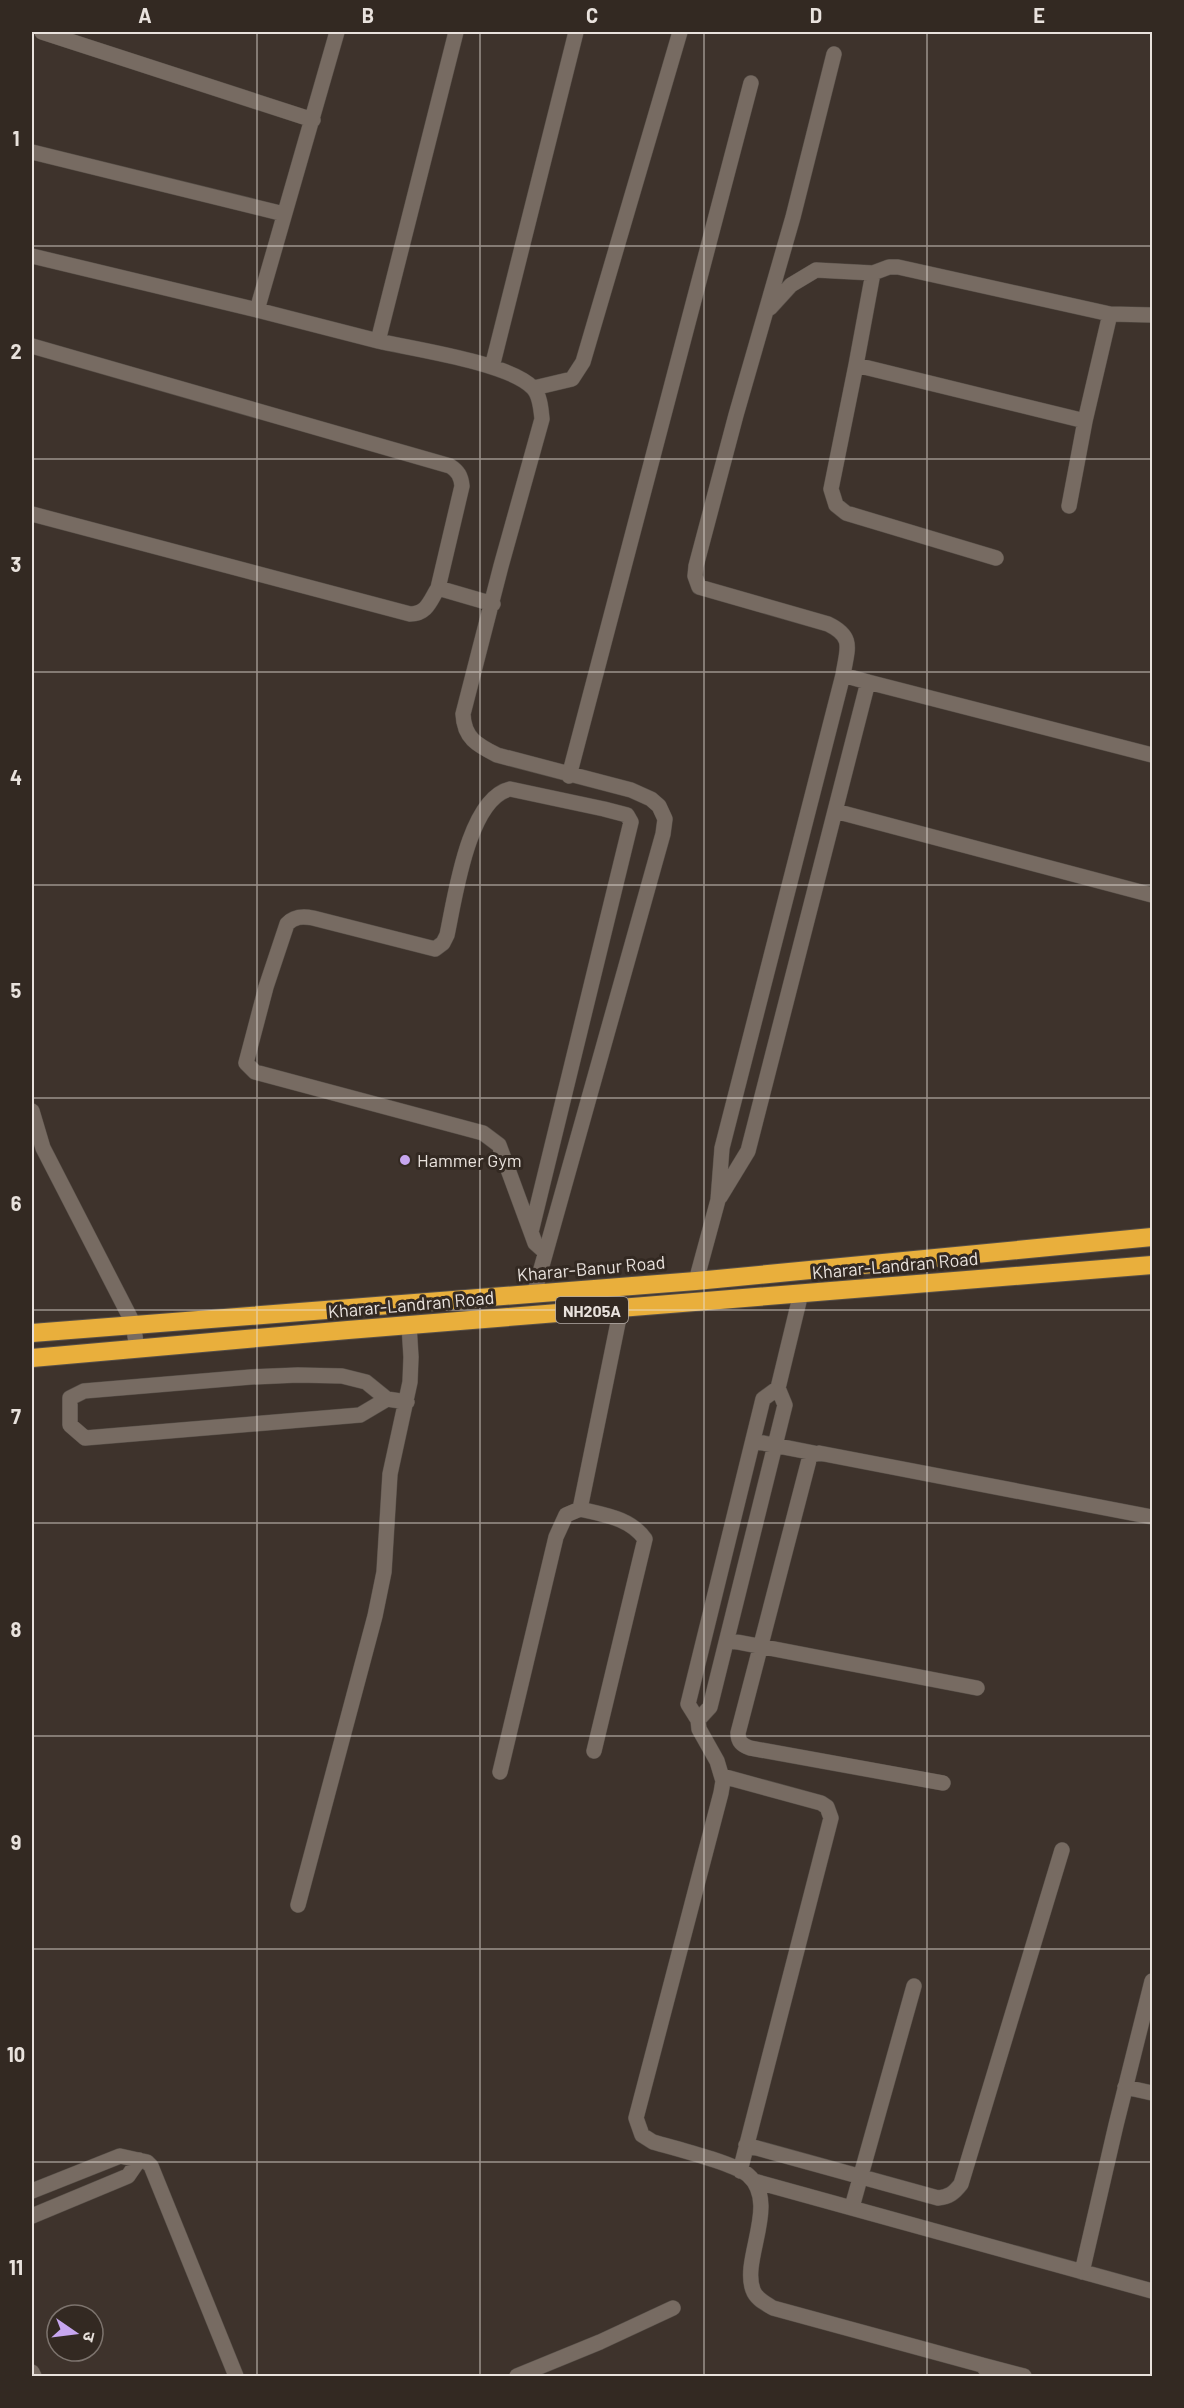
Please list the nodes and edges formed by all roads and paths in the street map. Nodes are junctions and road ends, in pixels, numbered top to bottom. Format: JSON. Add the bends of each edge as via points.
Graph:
{"nodes":[{"id":1,"x":42,"y":32,"type":"edge"},
{"id":2,"x":337,"y":32,"type":"edge"},
{"id":3,"x":456,"y":32,"type":"edge"},
{"id":4,"x":576,"y":32,"type":"edge"},
{"id":5,"x":680,"y":32,"type":"edge"},
{"id":6,"x":834,"y":54,"type":"dead end"},
{"id":7,"x":751,"y":83,"type":"dead end"},
{"id":8,"x":313,"y":120,"type":"junction"},
{"id":9,"x":32,"y":153,"type":"edge"},
{"id":10,"x":284,"y":214,"type":"junction"},
{"id":11,"x":32,"y":256,"type":"edge"},
{"id":12,"x":873,"y":273,"type":"junction"},
{"id":13,"x":257,"y":310,"type":"junction"},
{"id":14,"x":767,"y":310,"type":"junction"},
{"id":15,"x":1110,"y":314,"type":"junction"},
{"id":16,"x":1152,"y":315,"type":"edge"},
{"id":17,"x":378,"y":341,"type":"junction"},
{"id":18,"x":32,"y":346,"type":"edge"},
{"id":19,"x":856,"y":365,"type":"junction"},
{"id":20,"x":492,"y":367,"type":"junction"},
{"id":21,"x":534,"y":388,"type":"junction"},
{"id":22,"x":1085,"y":421,"type":"junction"},
{"id":23,"x":1069,"y":506,"type":"dead end"},
{"id":24,"x":32,"y":514,"type":"edge"},
{"id":25,"x":996,"y":558,"type":"dead end"},
{"id":26,"x":438,"y":588,"type":"junction"},
{"id":27,"x":493,"y":604,"type":"junction"},
{"id":28,"x":843,"y":675,"type":"junction"},
{"id":29,"x":868,"y":682,"type":"junction"},
{"id":30,"x":1152,"y":755,"type":"edge"},
{"id":31,"x":569,"y":776,"type":"junction"},
{"id":32,"x":835,"y":811,"type":"junction"},
{"id":33,"x":1152,"y":895,"type":"edge"},
{"id":34,"x":32,"y":1110,"type":"edge"},
{"id":35,"x":718,"y":1200,"type":"junction"},
{"id":36,"x":531,"y":1232,"type":"junction"},
{"id":37,"x":1152,"y":1237,"type":"edge"},
{"id":38,"x":545,"y":1252,"type":"junction"},
{"id":39,"x":1152,"y":1265,"type":"edge"},
{"id":40,"x":696,"y":1281,"type":"junction"},
{"id":41,"x":660,"y":1284,"type":"junction"},
{"id":42,"x":801,"y":1293,"type":"junction"},
{"id":43,"x":534,"y":1294,"type":"junction"},
{"id":44,"x":659,"y":1305,"type":"junction"},
{"id":45,"x":621,"y":1308,"type":"junction"},
{"id":46,"x":133,"y":1323,"type":"junction"},
{"id":47,"x":409,"y":1325,"type":"junction"},
{"id":48,"x":32,"y":1332,"type":"edge"},
{"id":49,"x":137,"y":1349,"type":"junction"},
{"id":50,"x":32,"y":1358,"type":"edge"},
{"id":51,"x":778,"y":1388,"type":"junction"},
{"id":52,"x":387,"y":1399,"type":"junction"},
{"id":53,"x":407,"y":1402,"type":"junction"},
{"id":54,"x":753,"y":1441,"type":"junction"},
{"id":55,"x":775,"y":1445,"type":"junction"},
{"id":56,"x":814,"y":1453,"type":"junction"},
{"id":57,"x":580,"y":1509,"type":"junction"},
{"id":58,"x":1152,"y":1516,"type":"edge"},
{"id":59,"x":727,"y":1640,"type":"junction"},
{"id":60,"x":761,"y":1645,"type":"junction"},
{"id":61,"x":977,"y":1688,"type":"dead end"},
{"id":62,"x":698,"y":1720,"type":"junction"},
{"id":63,"x":594,"y":1751,"type":"dead end"},
{"id":64,"x":500,"y":1772,"type":"dead end"},
{"id":65,"x":722,"y":1776,"type":"junction"},
{"id":66,"x":943,"y":1783,"type":"dead end"},
{"id":67,"x":1062,"y":1850,"type":"dead end"},
{"id":68,"x":298,"y":1905,"type":"dead end"},
{"id":69,"x":1152,"y":1981,"type":"edge"},
{"id":70,"x":914,"y":1986,"type":"dead end"},
{"id":71,"x":1125,"y":2087,"type":"junction"},
{"id":72,"x":1152,"y":2093,"type":"edge"},
{"id":73,"x":746,"y":2145,"type":"junction"},
{"id":74,"x":139,"y":2160,"type":"junction"},
{"id":75,"x":740,"y":2171,"type":"junction"},
{"id":76,"x":860,"y":2177,"type":"junction"},
{"id":77,"x":754,"y":2181,"type":"junction"},
{"id":78,"x":32,"y":2191,"type":"edge"},
{"id":79,"x":852,"y":2207,"type":"junction"},
{"id":80,"x":32,"y":2216,"type":"edge"},
{"id":81,"x":1082,"y":2272,"type":"junction"},
{"id":82,"x":1152,"y":2291,"type":"edge"},
{"id":83,"x":673,"y":2308,"type":"dead end"},
{"id":84,"x":987,"y":2371,"type":"edge"},
{"id":85,"x":32,"y":2372,"type":"edge"},
{"id":86,"x":34,"y":2376,"type":"edge"},
{"id":87,"x":236,"y":2376,"type":"edge"},
{"id":88,"x":517,"y":2376,"type":"edge"},
{"id":89,"x":1024,"y":2376,"type":"edge"}],
"edges":[{"from":1,"to":8,"type":"street"},
{"from":2,"to":8,"type":"street"},
{"from":3,"to":17,"type":"street"},
{"from":4,"to":20,"type":"street"},
{"from":5,"to":21,"type":"street","via":[[583,362],[572,379]]},
{"from":6,"to":14,"type":"street"},
{"from":7,"to":31,"type":"street"},
{"from":8,"to":10,"type":"street"},
{"from":9,"to":10,"type":"street"},
{"from":10,"to":13,"type":"street"},
{"from":11,"to":13,"type":"street"},
{"from":12,"to":14,"type":"street","via":[[816,270],[791,285]]},
{"from":12,"to":15,"type":"street","via":[[898,267]]},
{"from":12,"to":19,"type":"street"},
{"from":13,"to":17,"type":"street"},
{"from":14,"to":28,"type":"street","via":[[696,566],[696,581],[699,587],[841,630],[848,647]]},
{"from":15,"to":16,"type":"street"},
{"from":15,"to":22,"type":"street"},
{"from":17,"to":20,"type":"street"},
{"from":18,"to":26,"type":"street","via":[[450,466],[461,477],[462,486]]},
{"from":19,"to":22,"type":"street"},
{"from":19,"to":25,"type":"street","via":[[831,489],[836,505],[846,513]]},
{"from":20,"to":21,"type":"street"},
{"from":21,"to":27,"type":"street","via":[[542,419]]},
{"from":22,"to":23,"type":"street"},
{"from":24,"to":26,"type":"street","via":[[410,614],[425,610]]},
{"from":26,"to":27,"type":"street"},
{"from":27,"to":31,"type":"street","via":[[463,714],[464,728],[477,745],[497,756]]},
{"from":28,"to":29,"type":"street"},
{"from":28,"to":35,"type":"street","via":[[722,1148]]},
{"from":29,"to":30,"type":"street"},
{"from":29,"to":32,"type":"street"},
{"from":31,"to":38,"type":"street","via":[[631,790],[659,806],[665,819]]},
{"from":32,"to":33,"type":"street"},
{"from":32,"to":35,"type":"street","via":[[748,1152]]},
{"from":34,"to":46,"type":"street","via":[[43,1148]]},
{"from":35,"to":40,"type":"street"},
{"from":36,"to":36,"type":"street","via":[[500,1145],[491,1137],[255,1072],[246,1063],[266,987],[290,920],[313,918],[439,947],[447,935],[476,825],[492,799],[510,789],[627,815],[632,825]]},
{"from":36,"to":38,"type":"street","via":[[535,1243]]},
{"from":37,"to":40,"type":"highway","name":"Kharar-Banur Road","number":"NH205A"},
{"from":38,"to":43,"type":"street"},
{"from":39,"to":42,"type":"highway","name":"Kharar-Landran Road","number":"NH205A"},
{"from":40,"to":41,"type":"highway","name":"Kharar-Banur Road","number":"NH205A"},
{"from":41,"to":43,"type":"highway","name":"Kharar-Banur Road","number":"NH205A"},
{"from":41,"to":44,"type":"highway"},
{"from":42,"to":44,"type":"highway","name":"Kharar-Landran Road","number":"NH205A"},
{"from":42,"to":51,"type":"street"},
{"from":43,"to":46,"type":"highway","name":"Kharar-Banur Road","number":"NH205A"},
{"from":44,"to":45,"type":"highway","name":"Kharar-Landran Road","number":"NH205A"},
{"from":45,"to":47,"type":"highway","name":"Kharar-Landran Road","number":"NH205A"},
{"from":45,"to":57,"type":"street"},
{"from":46,"to":48,"type":"highway","name":"Kharar-Banur Road","number":"NH205A"},
{"from":46,"to":49,"type":"street"},
{"from":47,"to":49,"type":"highway","name":"Kharar-Landran Road","number":"NH205A"},
{"from":47,"to":53,"type":"street"},
{"from":49,"to":50,"type":"highway","name":"Kharar-Landran Road","number":"NH205A"},
{"from":51,"to":54,"type":"street","via":[[764,1400]]},
{"from":51,"to":55,"type":"street","via":[[785,1405]]},
{"from":52,"to":52,"type":"street","via":[[360,1416],[86,1438],[70,1425],[68,1409],[70,1398],[84,1391],[298,1375],[366,1382]]},
{"from":52,"to":53,"type":"street"},
{"from":53,"to":68,"type":"street","via":[[390,1474],[384,1572],[375,1616]]},
{"from":54,"to":55,"type":"street"},
{"from":54,"to":62,"type":"street","via":[[688,1704]]},
{"from":55,"to":56,"type":"street"},
{"from":55,"to":59,"type":"street"},
{"from":56,"to":58,"type":"street"},
{"from":56,"to":60,"type":"street","via":[[808,1460]]},
{"from":57,"to":63,"type":"street","via":[[626,1521],[645,1539]]},
{"from":57,"to":64,"type":"street","via":[[566,1515],[556,1537]]},
{"from":59,"to":60,"type":"street"},
{"from":59,"to":62,"type":"street","via":[[710,1707]]},
{"from":60,"to":61,"type":"street"},
{"from":60,"to":66,"type":"street","via":[[738,1732],[742,1745]]},
{"from":62,"to":65,"type":"street"},
{"from":65,"to":73,"type":"street","via":[[821,1803],[831,1818]]},
{"from":65,"to":75,"type":"street","via":[[722,1793],[636,2118],[642,2135],[653,2142]]},
{"from":67,"to":76,"type":"street","via":[[961,2184],[954,2193],[938,2198]]},
{"from":69,"to":71,"type":"street"},
{"from":70,"to":76,"type":"street"},
{"from":71,"to":72,"type":"street"},
{"from":71,"to":81,"type":"street"},
{"from":73,"to":75,"type":"street"},
{"from":73,"to":76,"type":"street"},
{"from":74,"to":78,"type":"street","via":[[120,2156]]},
{"from":74,"to":80,"type":"street","via":[[128,2176]]},
{"from":74,"to":87,"type":"street","via":[[151,2166]]},
{"from":75,"to":77,"type":"street"},
{"from":76,"to":79,"type":"street"},
{"from":77,"to":79,"type":"street"},
{"from":77,"to":84,"type":"street","via":[[760,2214],[750,2279],[759,2300],[773,2308]]},
{"from":79,"to":81,"type":"street"},
{"from":81,"to":82,"type":"street"},
{"from":83,"to":88,"type":"street"},
{"from":84,"to":89,"type":"street"},
{"from":85,"to":86,"type":"street"}]}
